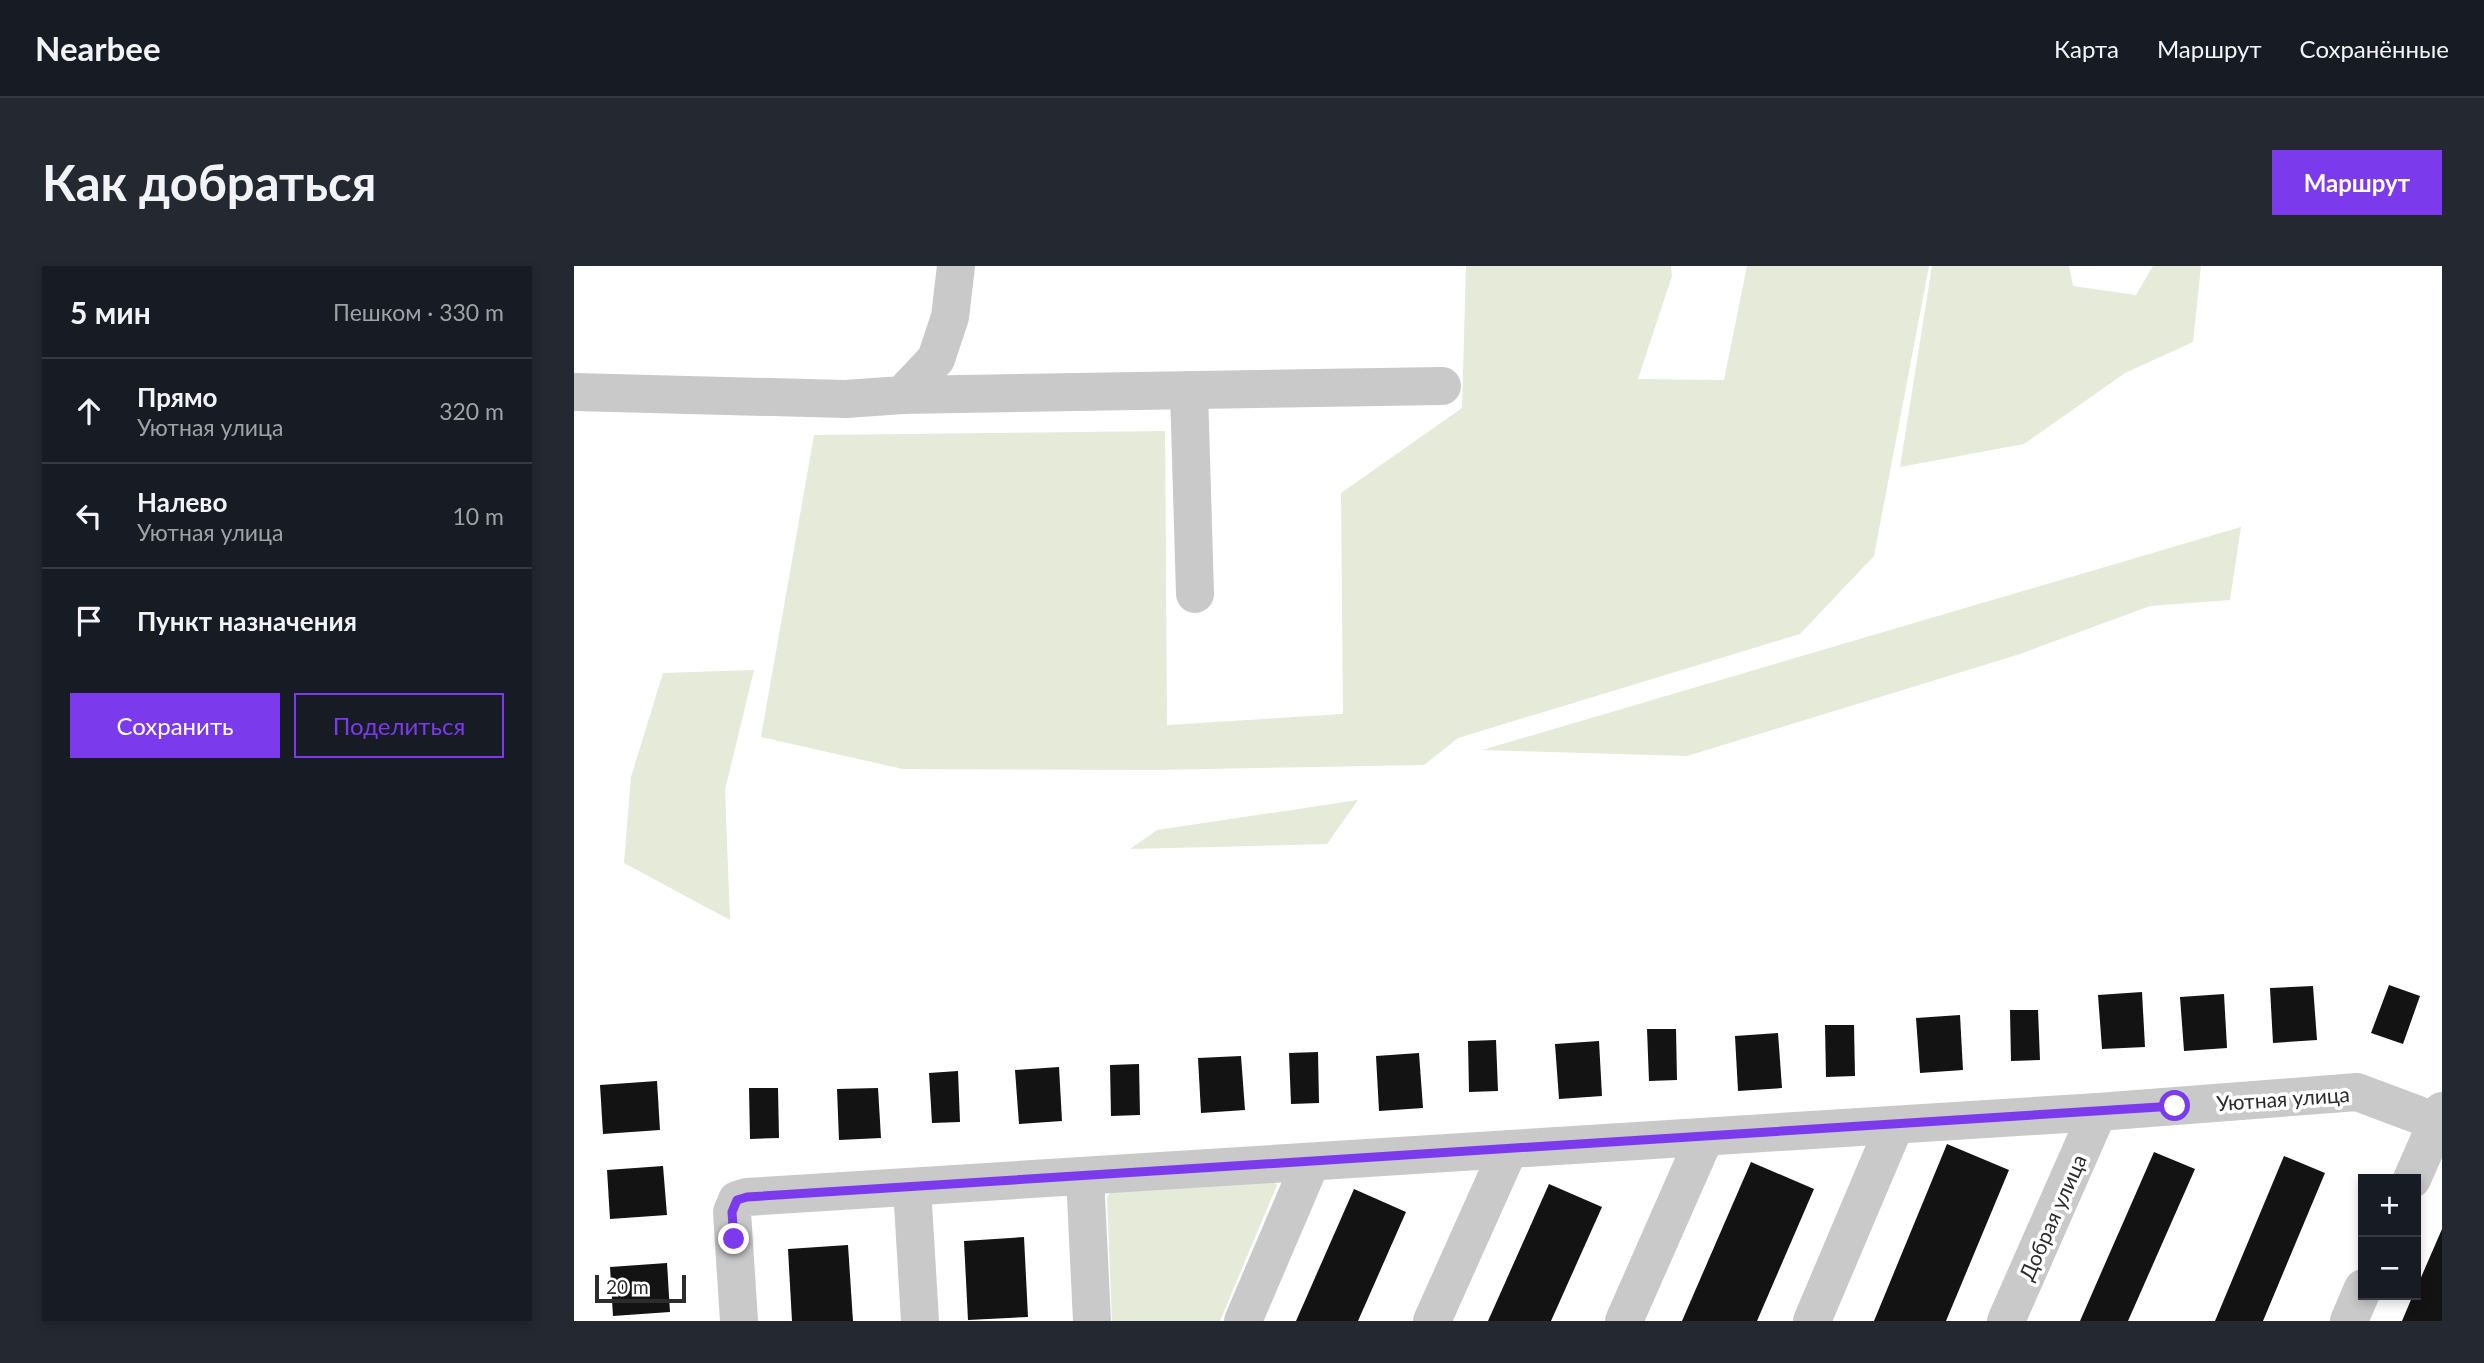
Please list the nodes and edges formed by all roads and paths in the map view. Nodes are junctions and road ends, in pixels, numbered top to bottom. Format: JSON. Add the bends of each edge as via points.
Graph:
{"nodes":[{"id":1,"x":956,"y":266,"type":"edge"},
{"id":2,"x":1442,"y":386,"type":"dead end"},
{"id":3,"x":1189,"y":390,"type":"junction"},
{"id":4,"x":574,"y":393,"type":"edge"},
{"id":5,"x":902,"y":395,"type":"junction"},
{"id":6,"x":1195,"y":594,"type":"dead end"},
{"id":7,"x":2098,"y":1112,"type":"junction"},
{"id":8,"x":2440,"y":1116,"type":"edge"},
{"id":9,"x":1895,"y":1125,"type":"junction"},
{"id":10,"x":1705,"y":1137,"type":"junction"},
{"id":11,"x":1509,"y":1149,"type":"junction"},
{"id":12,"x":1311,"y":1162,"type":"junction"},
{"id":13,"x":2414,"y":1174,"type":"edge"},
{"id":14,"x":1085,"y":1176,"type":"junction"},
{"id":15,"x":912,"y":1187,"type":"junction"},
{"id":16,"x":2358,"y":1299,"type":"edge"},
{"id":17,"x":739,"y":1321,"type":"edge"},
{"id":18,"x":920,"y":1321,"type":"edge"},
{"id":19,"x":1092,"y":1321,"type":"edge"},
{"id":20,"x":1243,"y":1321,"type":"edge"},
{"id":21,"x":1432,"y":1321,"type":"edge"},
{"id":22,"x":1624,"y":1321,"type":"edge"},
{"id":23,"x":1812,"y":1321,"type":"edge"},
{"id":24,"x":2006,"y":1321,"type":"edge"},
{"id":25,"x":2348,"y":1321,"type":"edge"}],
"edges":[{"from":1,"to":5,"type":"street","via":[[950,317],[936,359]]},
{"from":2,"to":3,"type":"street"},
{"from":3,"to":5,"type":"street"},
{"from":3,"to":6,"type":"street"},
{"from":4,"to":5,"type":"street","via":[[846,399]]},
{"from":7,"to":8,"type":"street","name":"Уютная улица","via":[[2357,1092]]},
{"from":7,"to":9,"type":"street","name":"Уютная улица"},
{"from":7,"to":24,"type":"street","name":"Добрая улица"},
{"from":8,"to":13,"type":"street"},
{"from":9,"to":10,"type":"street","name":"Уютная улица"},
{"from":9,"to":23,"type":"street"},
{"from":10,"to":11,"type":"street","name":"Уютная улица"},
{"from":10,"to":22,"type":"street"},
{"from":11,"to":12,"type":"street","name":"Уютная улица"},
{"from":11,"to":21,"type":"street"},
{"from":12,"to":14,"type":"street","name":"Уютная улица"},
{"from":12,"to":20,"type":"street"},
{"from":14,"to":15,"type":"street","name":"Уютная улица"},
{"from":14,"to":19,"type":"street"},
{"from":15,"to":17,"type":"street","name":"Уютная улица","via":[[737,1200],[732,1212]]},
{"from":15,"to":18,"type":"street"},
{"from":16,"to":25,"type":"street"}]}
